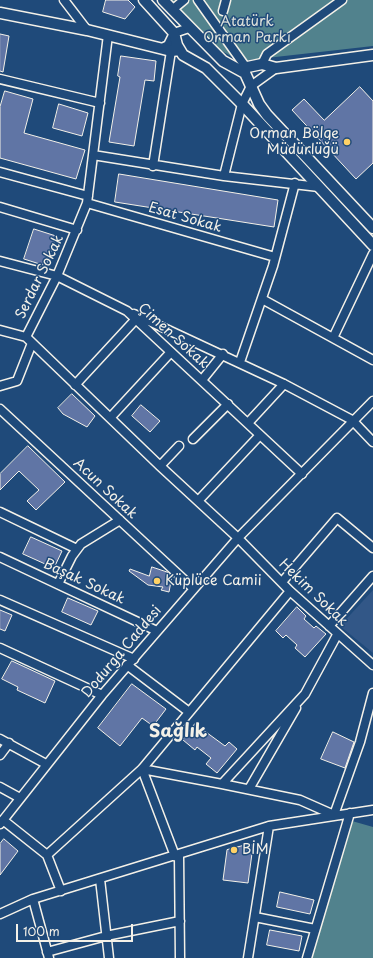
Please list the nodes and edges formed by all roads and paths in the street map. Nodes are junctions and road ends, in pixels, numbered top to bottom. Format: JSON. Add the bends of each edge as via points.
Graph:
{"nodes":[{"id":1,"x":64,"y":0,"type":"edge"},
{"id":2,"x":144,"y":0,"type":"edge"},
{"id":3,"x":163,"y":0,"type":"edge"},
{"id":4,"x":184,"y":0,"type":"edge"},
{"id":5,"x":198,"y":0,"type":"edge"},
{"id":6,"x":226,"y":0,"type":"edge"},
{"id":7,"x":342,"y":0,"type":"edge"},
{"id":8,"x":172,"y":10,"type":"junction"},
{"id":9,"x":222,"y":11,"type":"dead end"},
{"id":10,"x":0,"y":13,"type":"edge"},
{"id":11,"x":189,"y":28,"type":"junction"},
{"id":12,"x":87,"y":30,"type":"junction"},
{"id":13,"x":174,"y":33,"type":"junction"},
{"id":14,"x":108,"y":35,"type":"junction"},
{"id":15,"x":171,"y":49,"type":"junction"},
{"id":16,"x":373,"y":55,"type":"edge"},
{"id":17,"x":262,"y":64,"type":"junction"},
{"id":18,"x":242,"y":68,"type":"junction"},
{"id":19,"x":276,"y":68,"type":"junction"},
{"id":20,"x":0,"y":79,"type":"edge"},
{"id":21,"x":251,"y":86,"type":"junction"},
{"id":22,"x":100,"y":103,"type":"junction"},
{"id":23,"x":242,"y":104,"type":"junction"},
{"id":24,"x":93,"y":155,"type":"junction"},
{"id":25,"x":152,"y":166,"type":"junction"},
{"id":26,"x":0,"y":172,"type":"edge"},
{"id":27,"x":224,"y":176,"type":"junction"},
{"id":28,"x":296,"y":183,"type":"junction"},
{"id":29,"x":319,"y":188,"type":"junction"},
{"id":30,"x":87,"y":199,"type":"junction"},
{"id":31,"x":0,"y":207,"type":"edge"},
{"id":32,"x":373,"y":228,"type":"edge"},
{"id":33,"x":77,"y":230,"type":"junction"},
{"id":34,"x":373,"y":245,"type":"edge"},
{"id":35,"x":373,"y":254,"type":"edge"},
{"id":36,"x":275,"y":257,"type":"junction"},
{"id":37,"x":0,"y":261,"type":"edge"},
{"id":38,"x":57,"y":276,"type":"junction"},
{"id":39,"x":262,"y":299,"type":"junction"},
{"id":40,"x":127,"y":311,"type":"junction"},
{"id":41,"x":136,"y":320,"type":"junction"},
{"id":42,"x":0,"y":330,"type":"edge"},
{"id":43,"x":333,"y":338,"type":"junction"},
{"id":44,"x":29,"y":340,"type":"junction"},
{"id":45,"x":171,"y":352,"type":"junction"},
{"id":46,"x":223,"y":354,"type":"junction"},
{"id":47,"x":373,"y":360,"type":"edge"},
{"id":48,"x":240,"y":362,"type":"junction"},
{"id":49,"x":202,"y":380,"type":"junction"},
{"id":50,"x":284,"y":384,"type":"junction"},
{"id":51,"x":75,"y":385,"type":"junction"},
{"id":52,"x":0,"y":386,"type":"edge"},
{"id":53,"x":373,"y":401,"type":"edge"},
{"id":54,"x":228,"y":404,"type":"junction"},
{"id":55,"x":0,"y":409,"type":"edge"},
{"id":56,"x":110,"y":418,"type":"junction"},
{"id":57,"x":352,"y":420,"type":"junction"},
{"id":58,"x":248,"y":423,"type":"junction"},
{"id":59,"x":260,"y":435,"type":"junction"},
{"id":60,"x":193,"y":439,"type":"dead end"},
{"id":61,"x":373,"y":442,"type":"edge"},
{"id":62,"x":179,"y":446,"type":"dead end"},
{"id":63,"x":160,"y":466,"type":"junction"},
{"id":64,"x":302,"y":474,"type":"junction"},
{"id":65,"x":198,"y":501,"type":"junction"},
{"id":66,"x":0,"y":512,"type":"edge"},
{"id":67,"x":120,"y":520,"type":"junction"},
{"id":68,"x":238,"y":538,"type":"junction"},
{"id":69,"x":373,"y":548,"type":"edge"},
{"id":70,"x":77,"y":549,"type":"junction"},
{"id":71,"x":0,"y":558,"type":"edge"},
{"id":72,"x":373,"y":576,"type":"edge"},
{"id":73,"x":282,"y":582,"type":"junction"},
{"id":74,"x":58,"y":584,"type":"junction"},
{"id":75,"x":193,"y":588,"type":"junction"},
{"id":76,"x":290,"y":591,"type":"junction"},
{"id":77,"x":0,"y":600,"type":"edge"},
{"id":78,"x":329,"y":626,"type":"junction"},
{"id":79,"x":157,"y":630,"type":"junction"},
{"id":80,"x":337,"y":634,"type":"junction"},
{"id":81,"x":0,"y":648,"type":"edge"},
{"id":82,"x":134,"y":659,"type":"junction"},
{"id":83,"x":127,"y":665,"type":"junction"},
{"id":84,"x":373,"y":665,"type":"edge"},
{"id":85,"x":373,"y":693,"type":"edge"},
{"id":86,"x":305,"y":694,"type":"junction"},
{"id":87,"x":102,"y":695,"type":"junction"},
{"id":88,"x":189,"y":712,"type":"junction"},
{"id":89,"x":0,"y":738,"type":"edge"},
{"id":90,"x":9,"y":743,"type":"junction"},
{"id":91,"x":0,"y":754,"type":"edge"},
{"id":92,"x":46,"y":764,"type":"junction"},
{"id":93,"x":142,"y":769,"type":"junction"},
{"id":94,"x":222,"y":784,"type":"junction"},
{"id":95,"x":0,"y":787,"type":"edge"},
{"id":96,"x":249,"y":789,"type":"junction"},
{"id":97,"x":20,"y":798,"type":"junction"},
{"id":98,"x":373,"y":803,"type":"edge"},
{"id":99,"x":370,"y":810,"type":"edge"},
{"id":100,"x":350,"y":813,"type":"junction"},
{"id":101,"x":334,"y":815,"type":"junction"},
{"id":102,"x":1,"y":822,"type":"edge"},
{"id":103,"x":269,"y":826,"type":"junction"},
{"id":104,"x":47,"y":855,"type":"junction"},
{"id":105,"x":177,"y":855,"type":"junction"},
{"id":106,"x":100,"y":879,"type":"junction"},
{"id":107,"x":61,"y":891,"type":"junction"},
{"id":108,"x":33,"y":899,"type":"junction"},
{"id":109,"x":0,"y":914,"type":"edge"},
{"id":110,"x":255,"y":917,"type":"junction"},
{"id":111,"x":180,"y":922,"type":"junction"},
{"id":112,"x":315,"y":929,"type":"junction"},
{"id":113,"x":106,"y":936,"type":"junction"},
{"id":114,"x":48,"y":955,"type":"edge"},
{"id":115,"x":109,"y":958,"type":"edge"},
{"id":116,"x":180,"y":958,"type":"edge"},
{"id":117,"x":248,"y":958,"type":"edge"},
{"id":118,"x":307,"y":958,"type":"edge"}],
"edges":[{"from":1,"to":12,"type":"street"},
{"from":2,"to":13,"type":"main road"},
{"from":3,"to":8,"type":"main road"},
{"from":4,"to":8,"type":"street"},
{"from":5,"to":18,"type":"street"},
{"from":6,"to":9,"type":"street"},
{"from":7,"to":17,"type":"street","via":[[267,54]]},
{"from":8,"to":11,"type":"main road"},
{"from":10,"to":12,"type":"main road"},
{"from":11,"to":13,"type":"street"},
{"from":11,"to":18,"type":"main road","via":[[223,61]]},
{"from":12,"to":14,"type":"main road"},
{"from":13,"to":15,"type":"main road"},
{"from":13,"to":15,"type":"street","via":[[168,45]]},
{"from":14,"to":15,"type":"main road"},
{"from":14,"to":22,"type":"street","name":"Serdar Sokak"},
{"from":15,"to":23,"type":"main road","via":[[206,68]]},
{"from":15,"to":25,"type":"street"},
{"from":16,"to":19,"type":"main road"},
{"from":17,"to":18,"type":"main road"},
{"from":17,"to":19,"type":"main road"},
{"from":18,"to":21,"type":"main road"},
{"from":19,"to":21,"type":"street"},
{"from":20,"to":22,"type":"street"},
{"from":21,"to":23,"type":"street"},
{"from":21,"to":32,"type":"main road","via":[[267,115]]},
{"from":22,"to":24,"type":"street","name":"Serdar Sokak"},
{"from":23,"to":27,"type":"street"},
{"from":23,"to":29,"type":"main road"},
{"from":24,"to":25,"type":"street"},
{"from":24,"to":30,"type":"street","name":"Serdar Sokak"},
{"from":25,"to":27,"type":"street"},
{"from":26,"to":30,"type":"street","name":"Esat Sokak"},
{"from":27,"to":28,"type":"street"},
{"from":28,"to":29,"type":"street"},
{"from":28,"to":36,"type":"street"},
{"from":29,"to":34,"type":"main road"},
{"from":30,"to":33,"type":"street","name":"Serdar Sokak"},
{"from":30,"to":36,"type":"street","name":"Esat Sokak"},
{"from":31,"to":33,"type":"street"},
{"from":33,"to":38,"type":"street","name":"Serdar Sokak"},
{"from":35,"to":43,"type":"street"},
{"from":36,"to":39,"type":"street"},
{"from":37,"to":38,"type":"street","name":"Çimen Sokak"},
{"from":38,"to":40,"type":"street","name":"Çimen Sokak"},
{"from":38,"to":44,"type":"street","name":"Serdar Sokak"},
{"from":39,"to":43,"type":"street"},
{"from":39,"to":48,"type":"street"},
{"from":40,"to":41,"type":"street","name":"Çimen Sokak"},
{"from":40,"to":46,"type":"street"},
{"from":41,"to":45,"type":"street","name":"Çimen Sokak"},
{"from":41,"to":51,"type":"street"},
{"from":42,"to":44,"type":"street"},
{"from":43,"to":47,"type":"street"},
{"from":44,"to":51,"type":"street"},
{"from":44,"to":52,"type":"street","name":"Serdar Sokak","via":[[17,381]]},
{"from":45,"to":49,"type":"street","name":"Çimen Sokak"},
{"from":45,"to":56,"type":"street"},
{"from":46,"to":48,"type":"street"},
{"from":46,"to":49,"type":"street"},
{"from":48,"to":50,"type":"street"},
{"from":49,"to":54,"type":"street","name":"Çimen Sokak"},
{"from":50,"to":57,"type":"street"},
{"from":50,"to":58,"type":"street"},
{"from":51,"to":56,"type":"street"},
{"from":53,"to":57,"type":"street","name":"Dodurga Caddesi"},
{"from":54,"to":58,"type":"street","name":"Çimen Sokak"},
{"from":54,"to":60,"type":"street"},
{"from":55,"to":67,"type":"street","name":"Acun Sokak"},
{"from":56,"to":63,"type":"street"},
{"from":57,"to":61,"type":"street"},
{"from":57,"to":64,"type":"street","name":"Dodurga Caddesi"},
{"from":58,"to":59,"type":"street","name":"Çimen Sokak"},
{"from":59,"to":64,"type":"street","name":"Çimen Sokak"},
{"from":59,"to":65,"type":"street"},
{"from":62,"to":63,"type":"street"},
{"from":63,"to":65,"type":"street"},
{"from":64,"to":68,"type":"street","name":"Dodurga Caddesi"},
{"from":65,"to":68,"type":"street"},
{"from":66,"to":70,"type":"street"},
{"from":67,"to":70,"type":"street","via":[[80,544]]},
{"from":67,"to":75,"type":"street","name":"Acun Sokak"},
{"from":68,"to":73,"type":"street","name":"Hekim Sokak"},
{"from":68,"to":75,"type":"street","name":"Dodurga Caddesi"},
{"from":69,"to":73,"type":"street","via":[[337,518]]},
{"from":70,"to":74,"type":"street"},
{"from":71,"to":74,"type":"street","name":"Başak Sokak"},
{"from":72,"to":78,"type":"street"},
{"from":73,"to":76,"type":"street","name":"Hekim Sokak"},
{"from":74,"to":79,"type":"street","name":"Başak Sokak"},
{"from":75,"to":79,"type":"street","name":"Dodurga Caddesi"},
{"from":76,"to":78,"type":"street","name":"Hekim Sokak"},
{"from":76,"to":88,"type":"street"},
{"from":77,"to":82,"type":"street"},
{"from":78,"to":80,"type":"street","name":"Hekim Sokak"},
{"from":79,"to":82,"type":"street","name":"Dodurga Caddesi"},
{"from":80,"to":84,"type":"street","name":"Hekim Sokak"},
{"from":80,"to":86,"type":"street"},
{"from":81,"to":87,"type":"street"},
{"from":82,"to":83,"type":"street","name":"Dodurga Caddesi"},
{"from":83,"to":87,"type":"street","name":"Dodurga Caddesi"},
{"from":83,"to":88,"type":"street"},
{"from":85,"to":101,"type":"street","via":[[360,742]]},
{"from":86,"to":94,"type":"street"},
{"from":86,"to":96,"type":"street"},
{"from":87,"to":92,"type":"street","name":"Dodurga Caddesi"},
{"from":88,"to":93,"type":"street"},
{"from":89,"to":90,"type":"street"},
{"from":90,"to":91,"type":"street"},
{"from":90,"to":92,"type":"street"},
{"from":92,"to":97,"type":"street","name":"Dodurga Caddesi"},
{"from":93,"to":94,"type":"street"},
{"from":93,"to":104,"type":"street"},
{"from":93,"to":105,"type":"street"},
{"from":94,"to":96,"type":"street"},
{"from":95,"to":97,"type":"street"},
{"from":96,"to":101,"type":"street","via":[[300,800]]},
{"from":97,"to":102,"type":"street","name":"Dodurga Caddesi"},
{"from":98,"to":99,"type":"street"},
{"from":99,"to":100,"type":"street"},
{"from":100,"to":101,"type":"street"},
{"from":100,"to":112,"type":"street"},
{"from":101,"to":103,"type":"street"},
{"from":102,"to":104,"type":"street"},
{"from":103,"to":105,"type":"street"},
{"from":103,"to":110,"type":"street"},
{"from":104,"to":107,"type":"street"},
{"from":105,"to":106,"type":"street"},
{"from":105,"to":111,"type":"street"},
{"from":106,"to":107,"type":"street"},
{"from":106,"to":113,"type":"street"},
{"from":107,"to":108,"type":"street"},
{"from":108,"to":109,"type":"street"},
{"from":108,"to":114,"type":"street"},
{"from":110,"to":112,"type":"street"},
{"from":110,"to":117,"type":"street"},
{"from":111,"to":113,"type":"street"},
{"from":111,"to":116,"type":"street"},
{"from":112,"to":118,"type":"street"},
{"from":113,"to":114,"type":"street"},
{"from":113,"to":115,"type":"street"}]}
